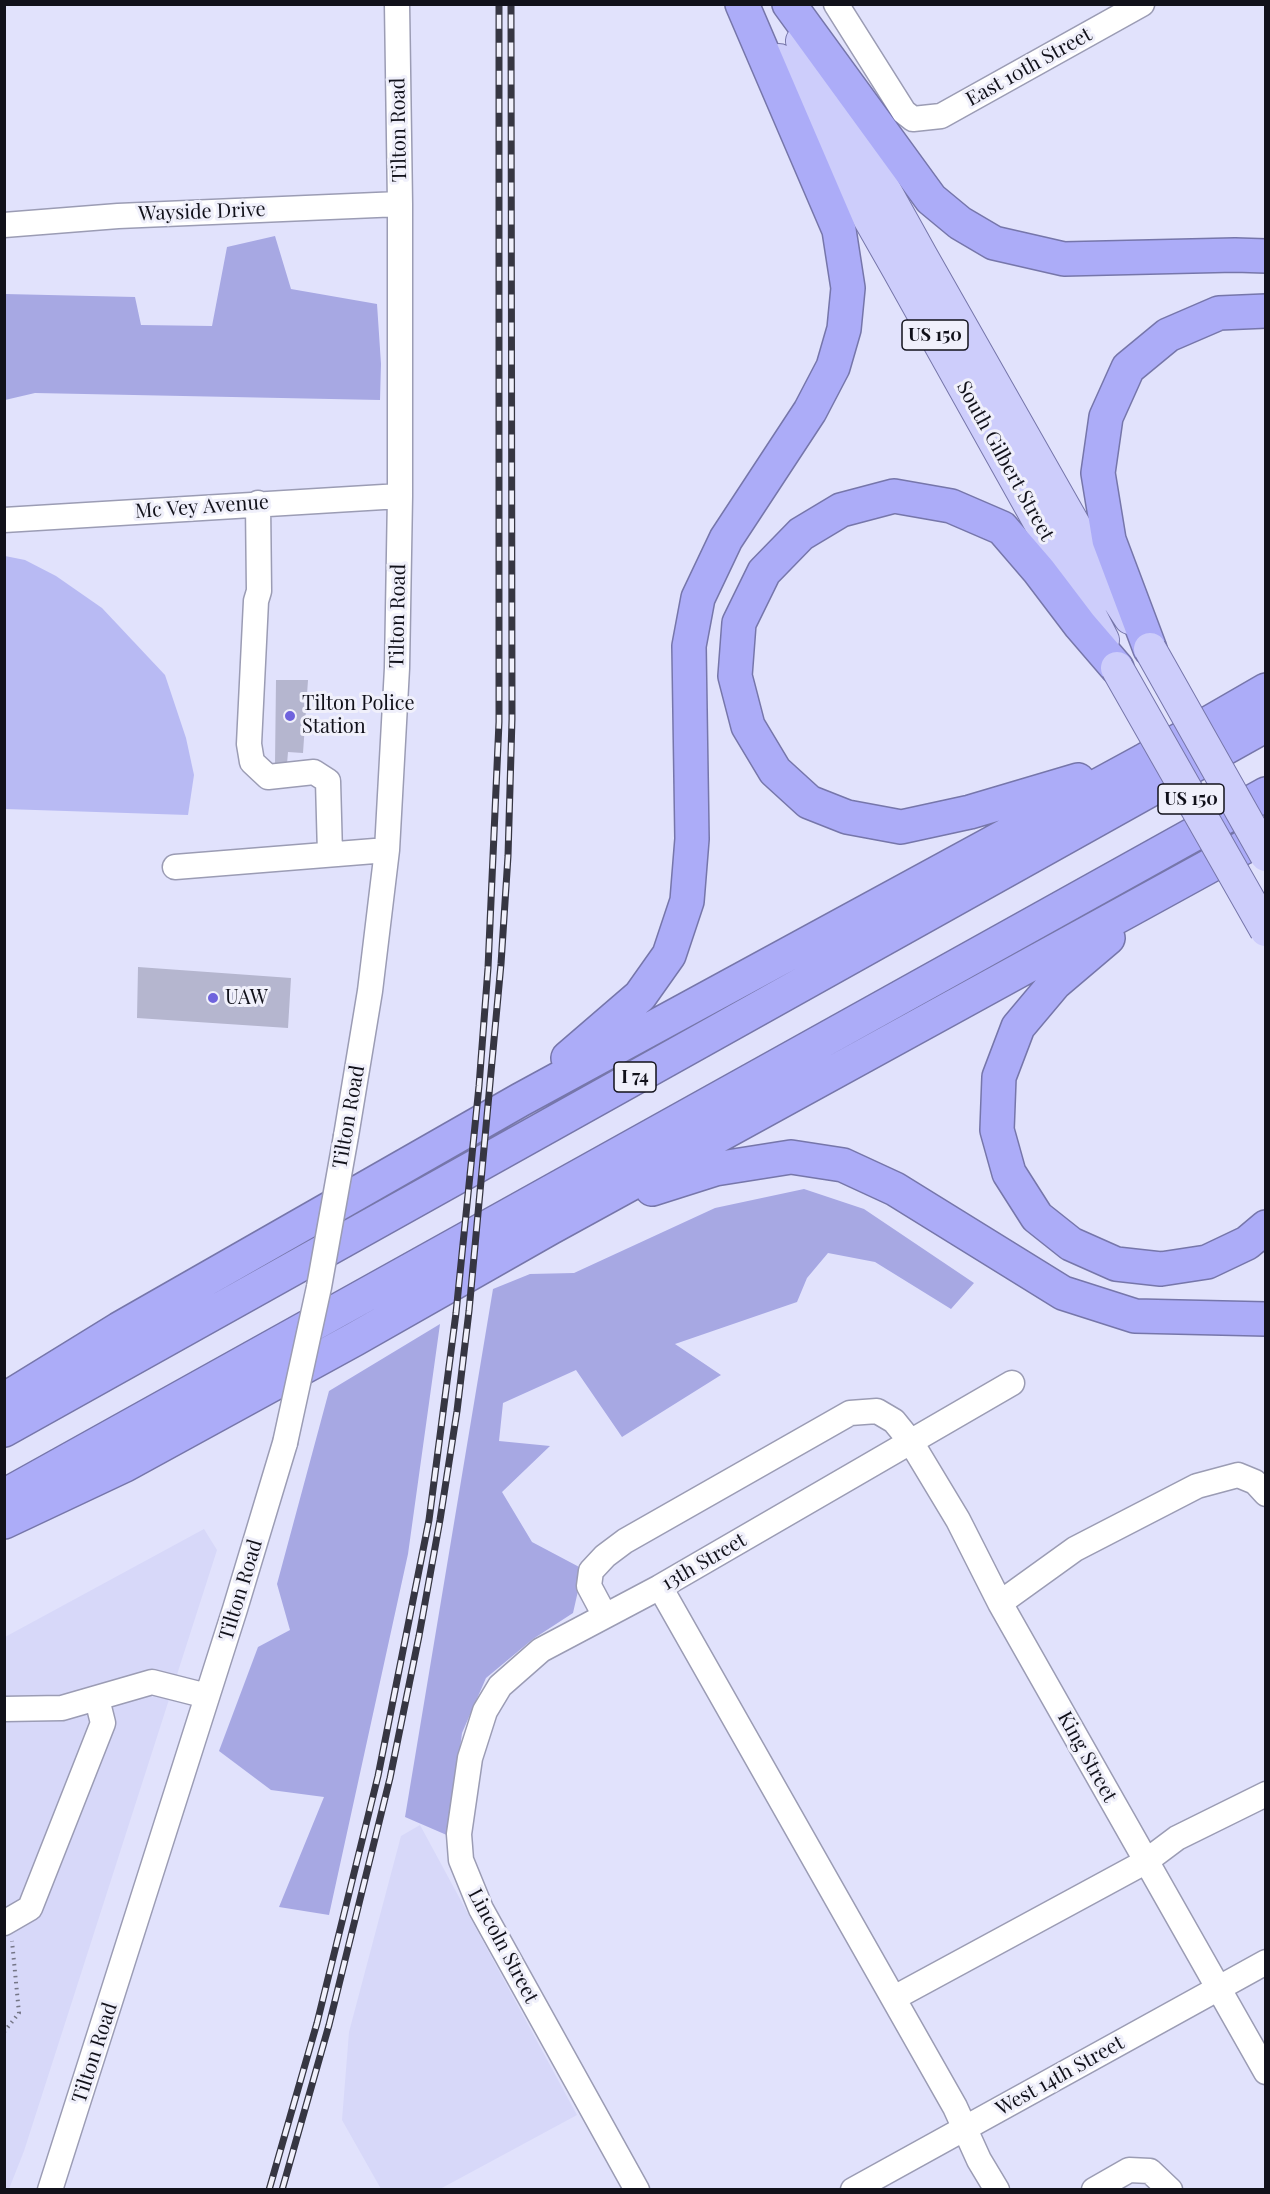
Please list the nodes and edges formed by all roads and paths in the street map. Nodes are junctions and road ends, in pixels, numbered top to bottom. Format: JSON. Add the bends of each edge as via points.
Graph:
{"nodes":[{"id":1,"x":398,"y":4,"type":"edge"},
{"id":2,"x":742,"y":4,"type":"edge"},
{"id":3,"x":747,"y":4,"type":"edge"},
{"id":4,"x":782,"y":4,"type":"edge"},
{"id":5,"x":789,"y":4,"type":"edge"},
{"id":6,"x":836,"y":4,"type":"edge"},
{"id":7,"x":1142,"y":4,"type":"edge"},
{"id":8,"x":1106,"y":13,"type":"edge"},
{"id":9,"x":400,"y":204,"type":"junction"},
{"id":10,"x":4,"y":225,"type":"edge"},
{"id":11,"x":1266,"y":256,"type":"edge"},
{"id":12,"x":1266,"y":311,"type":"edge"},
{"id":13,"x":400,"y":496,"type":"junction"},
{"id":14,"x":258,"y":503,"type":"junction"},
{"id":15,"x":4,"y":519,"type":"edge"},
{"id":16,"x":1150,"y":649,"type":"junction"},
{"id":17,"x":1117,"y":668,"type":"junction"},
{"id":18,"x":1266,"y":675,"type":"edge"},
{"id":19,"x":1266,"y":690,"type":"edge"},
{"id":20,"x":1221,"y":715,"type":"junction"},
{"id":21,"x":1266,"y":725,"type":"edge"},
{"id":22,"x":1143,"y":761,"type":"junction"},
{"id":23,"x":1266,"y":794,"type":"edge"},
{"id":24,"x":1266,"y":835,"type":"edge"},
{"id":25,"x":387,"y":850,"type":"junction"},
{"id":26,"x":330,"y":854,"type":"junction"},
{"id":27,"x":1266,"y":855,"type":"edge"},
{"id":28,"x":175,"y":867,"type":"dead end"},
{"id":29,"x":1166,"y":891,"type":"junction"},
{"id":30,"x":1266,"y":930,"type":"edge"},
{"id":31,"x":520,"y":1100,"type":"junction"},
{"id":32,"x":1266,"y":1227,"type":"edge"},
{"id":33,"x":550,"y":1228,"type":"junction"},
{"id":34,"x":1266,"y":1319,"type":"edge"},
{"id":35,"x":1012,"y":1383,"type":"dead end"},
{"id":36,"x":4,"y":1400,"type":"edge"},
{"id":37,"x":4,"y":1430,"type":"edge"},
{"id":38,"x":911,"y":1442,"type":"junction"},
{"id":39,"x":1266,"y":1494,"type":"edge"},
{"id":40,"x":4,"y":1496,"type":"edge"},
{"id":41,"x":4,"y":1522,"type":"edge"},
{"id":42,"x":660,"y":1587,"type":"junction"},
{"id":43,"x":1000,"y":1603,"type":"junction"},
{"id":44,"x":605,"y":1616,"type":"junction"},
{"id":45,"x":500,"y":1686,"type":"joint"},
{"id":46,"x":207,"y":1696,"type":"junction"},
{"id":47,"x":97,"y":1699,"type":"junction"},
{"id":48,"x":4,"y":1709,"type":"edge"},
{"id":49,"x":1266,"y":1794,"type":"edge"},
{"id":50,"x":1145,"y":1862,"type":"junction"},
{"id":51,"x":7,"y":1921,"type":"edge"},
{"id":52,"x":1266,"y":1962,"type":"edge"},
{"id":53,"x":1218,"y":1988,"type":"junction"},
{"id":54,"x":894,"y":1998,"type":"junction"},
{"id":55,"x":4,"y":2032,"type":"edge"},
{"id":56,"x":1266,"y":2072,"type":"edge"},
{"id":57,"x":964,"y":2129,"type":"junction"},
{"id":58,"x":50,"y":2190,"type":"edge"},
{"id":59,"x":637,"y":2190,"type":"edge"},
{"id":60,"x":853,"y":2190,"type":"edge"},
{"id":61,"x":997,"y":2190,"type":"edge"},
{"id":62,"x":1094,"y":2190,"type":"edge"},
{"id":63,"x":1170,"y":2190,"type":"edge"}],
"edges":[{"from":1,"to":9,"type":"street","name":"Tilton Road"},
{"from":2,"to":31,"type":"highway","via":[[839,230],[848,288],[844,328],[834,367],[810,411],[726,539],[698,598],[689,646],[692,839],[687,901],[669,955],[640,996]]},
{"from":3,"to":17,"type":"main road","name":"South Gilbert Street","number":"US 150","via":[[1079,593]]},
{"from":4,"to":16,"type":"main road","name":"South Gilbert Street","number":"US 150","via":[[1106,581]]},
{"from":5,"to":11,"type":"highway","via":[[931,199],[960,223],[994,243],[1064,260]]},
{"from":6,"to":8,"type":"street","name":"East 10th Street","via":[[904,112],[913,119],[941,116]]},
{"from":7,"to":8,"type":"street","name":"East 10th Street"},
{"from":9,"to":10,"type":"street","name":"Wayside Drive"},
{"from":9,"to":13,"type":"street","name":"Tilton Road"},
{"from":12,"to":16,"type":"highway","via":[[1219,314],[1168,335],[1128,368],[1106,417],[1098,473],[1108,540]]},
{"from":13,"to":14,"type":"street","name":"Mc Vey Avenue"},
{"from":13,"to":25,"type":"street","name":"Tilton Road","via":[[397,668]]},
{"from":14,"to":15,"type":"street","name":"Mc Vey Avenue"},
{"from":14,"to":26,"type":"street","via":[[259,591],[249,744],[252,762],[268,777],[314,772],[328,781]]},
{"from":16,"to":27,"type":"main road","number":"US 150","bridge":true},
{"from":17,"to":22,"type":"highway","via":[[1002,528],[951,506],[894,496],[841,510],[801,534],[764,573],[739,623],[735,676],[748,726],[775,771],[809,802],[847,817],[901,826],[970,812]]},
{"from":17,"to":30,"type":"main road","number":"US 150","bridge":true},
{"from":18,"to":20,"type":"highway"},
{"from":19,"to":20,"type":"highway"},
{"from":20,"to":22,"type":"highway"},
{"from":21,"to":37,"type":"highway","number":"I 74"},
{"from":22,"to":31,"type":"highway"},
{"from":23,"to":40,"type":"highway"},
{"from":24,"to":29,"type":"highway"},
{"from":25,"to":26,"type":"street"},
{"from":25,"to":46,"type":"street","name":"Tilton Road","bridge":true,"via":[[370,991],[319,1287],[285,1443]]},
{"from":26,"to":28,"type":"street"},
{"from":29,"to":32,"type":"highway","via":[[1055,983],[1018,1028],[999,1077],[997,1130],[1009,1173],[1037,1217],[1071,1244],[1116,1264],[1161,1269],[1207,1262],[1247,1243]]},
{"from":29,"to":33,"type":"highway"},
{"from":31,"to":36,"type":"highway","via":[[119,1329]]},
{"from":33,"to":34,"type":"highway","via":[[627,1196],[715,1169],[791,1157],[843,1165],[895,1189],[1063,1293],[1103,1307],[1136,1316]]},
{"from":33,"to":41,"type":"highway","via":[[125,1465]]},
{"from":35,"to":38,"type":"street","name":"13th Street"},
{"from":38,"to":42,"type":"street","name":"13th Street"},
{"from":38,"to":43,"type":"street","name":"King Street","via":[[958,1520]]},
{"from":38,"to":44,"type":"street","name":"King Street","via":[[894,1420],[877,1411],[850,1413],[625,1540],[591,1570],[589,1586]]},
{"from":39,"to":43,"type":"street","via":[[1255,1482],[1238,1475],[1197,1486],[1075,1549]]},
{"from":42,"to":44,"type":"street","name":"13th Street"},
{"from":42,"to":54,"type":"street"},
{"from":43,"to":50,"type":"street","name":"King Street"},
{"from":44,"to":45,"type":"street","name":"13th Street","via":[[541,1650]]},
{"from":45,"to":59,"type":"street","name":"Lincoln Street","via":[[485,1711],[470,1758],[459,1834],[461,1860],[481,1909]]},
{"from":46,"to":47,"type":"street","via":[[152,1682]]},
{"from":46,"to":58,"type":"street","name":"Tilton Road"},
{"from":47,"to":48,"type":"street","via":[[62,1708]]},
{"from":47,"to":51,"type":"street","via":[[102,1723],[30,1908]]},
{"from":49,"to":50,"type":"street","via":[[1177,1838]]},
{"from":50,"to":53,"type":"street","name":"King Street"},
{"from":50,"to":54,"type":"street"},
{"from":51,"to":55,"type":"path","via":[[19,2013]]},
{"from":52,"to":53,"type":"street","name":"West 14th Street"},
{"from":53,"to":56,"type":"street","name":"King Street"},
{"from":53,"to":57,"type":"street","name":"West 14th Street"},
{"from":54,"to":57,"type":"street"},
{"from":57,"to":60,"type":"street","name":"West 14th Street"},
{"from":57,"to":61,"type":"street"},
{"from":62,"to":63,"type":"street","via":[[1130,2170],[1150,2171]]}]}
